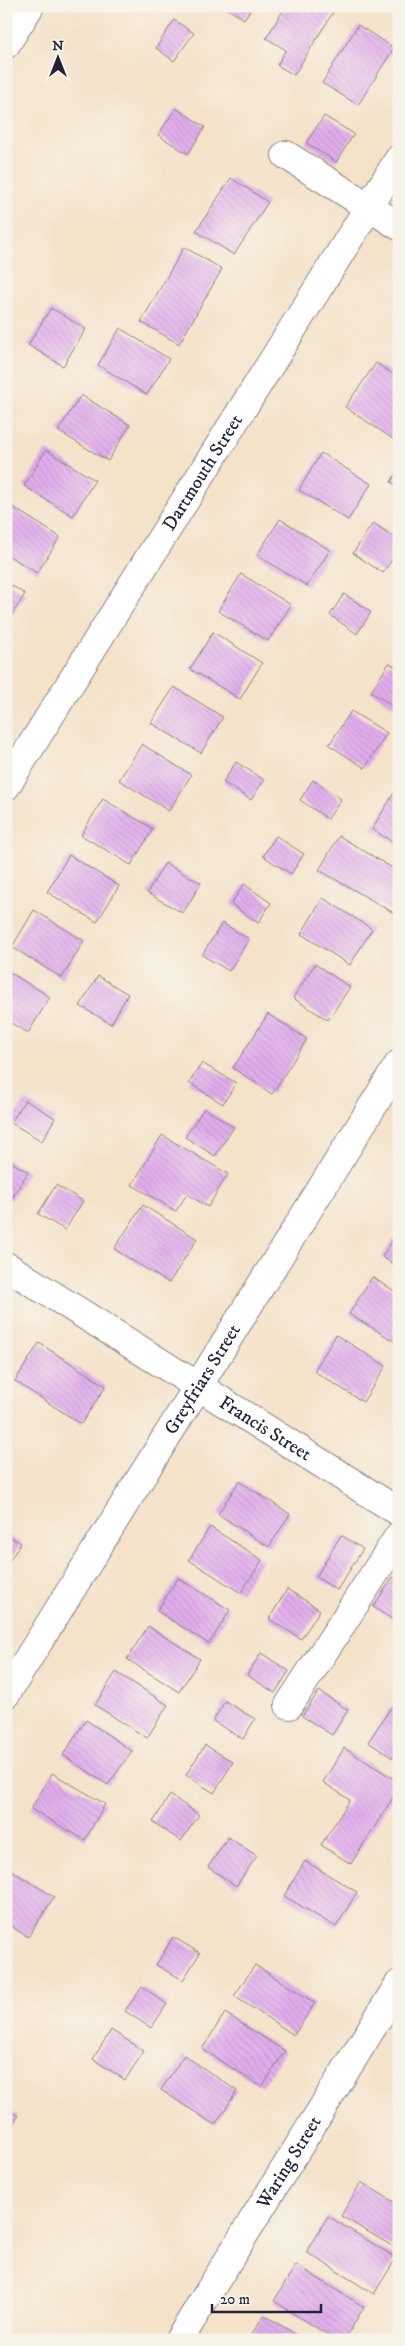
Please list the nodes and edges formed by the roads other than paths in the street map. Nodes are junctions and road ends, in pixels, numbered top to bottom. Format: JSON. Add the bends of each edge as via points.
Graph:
{"nodes":[{"id":1,"x":30,"y":6,"type":"edge"},
{"id":2,"x":6,"y":44,"type":"edge"},
{"id":3,"x":286,"y":155,"type":"dead end"},
{"id":4,"x":399,"y":159,"type":"edge"},
{"id":5,"x":368,"y":207,"type":"junction"},
{"id":6,"x":399,"y":226,"type":"edge"},
{"id":7,"x":6,"y":786,"type":"edge"},
{"id":8,"x":399,"y":1064,"type":"edge"},
{"id":9,"x":6,"y":1266,"type":"edge"},
{"id":10,"x":198,"y":1386,"type":"junction"},
{"id":11,"x":399,"y":1512,"type":"edge"},
{"id":12,"x":399,"y":1536,"type":"edge"},
{"id":13,"x":6,"y":1694,"type":"edge"},
{"id":14,"x":289,"y":1705,"type":"dead end"},
{"id":15,"x":399,"y":1984,"type":"edge"},
{"id":16,"x":179,"y":2340,"type":"edge"}],
"edges":[{"from":1,"to":2,"type":"main road"},
{"from":3,"to":5,"type":"main road"},
{"from":4,"to":5,"type":"main road","name":"Dartmouth Street"},
{"from":5,"to":6,"type":"main road"},
{"from":5,"to":7,"type":"main road","name":"Dartmouth Street"},
{"from":8,"to":10,"type":"main road","name":"Greyfriars Street"},
{"from":9,"to":10,"type":"main road","name":"Francis Street"},
{"from":10,"to":11,"type":"main road","name":"Francis Street"},
{"from":10,"to":13,"type":"main road","name":"Greyfriars Street"},
{"from":12,"to":14,"type":"main road"},
{"from":15,"to":16,"type":"main road","name":"Waring Street"}]}
